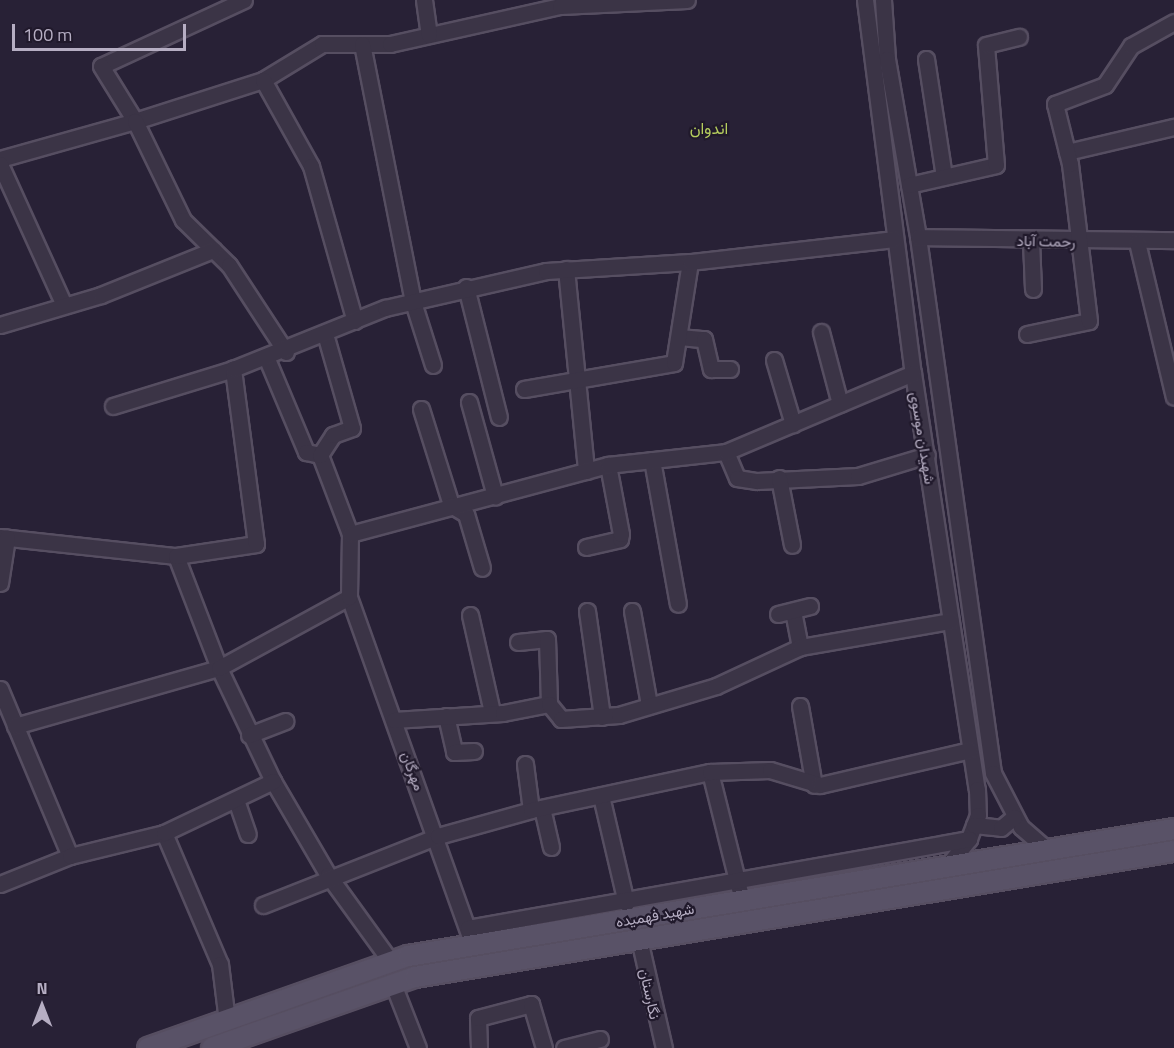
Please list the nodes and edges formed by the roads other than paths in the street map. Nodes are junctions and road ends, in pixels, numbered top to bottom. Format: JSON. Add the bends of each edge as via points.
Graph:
{"nodes":[{"id":1,"x":244,"y":0,"type":"edge"},
{"id":2,"x":424,"y":0,"type":"edge"},
{"id":3,"x":687,"y":0,"type":"edge"},
{"id":4,"x":865,"y":0,"type":"edge"},
{"id":5,"x":883,"y":0,"type":"edge"},
{"id":6,"x":1174,"y":22,"type":"edge"},
{"id":7,"x":429,"y":35,"type":"junction"},
{"id":8,"x":1019,"y":37,"type":"dead end"},
{"id":9,"x":362,"y":44,"type":"junction"},
{"id":10,"x":926,"y":59,"type":"dead end"},
{"id":11,"x":263,"y":80,"type":"junction"},
{"id":12,"x":135,"y":122,"type":"junction"},
{"id":13,"x":1174,"y":128,"type":"edge"},
{"id":14,"x":1067,"y":152,"type":"junction"},
{"id":15,"x":0,"y":159,"type":"edge"},
{"id":16,"x":0,"y":164,"type":"edge"},
{"id":17,"x":944,"y":177,"type":"junction"},
{"id":18,"x":909,"y":185,"type":"junction"},
{"id":19,"x":918,"y":237,"type":"junction"},
{"id":20,"x":894,"y":238,"type":"junction"},
{"id":21,"x":1174,"y":240,"type":"edge"},
{"id":22,"x":1031,"y":242,"type":"junction"},
{"id":23,"x":1081,"y":242,"type":"junction"},
{"id":24,"x":1137,"y":242,"type":"junction"},
{"id":25,"x":213,"y":250,"type":"junction"},
{"id":26,"x":690,"y":262,"type":"junction"},
{"id":27,"x":566,"y":269,"type":"junction"},
{"id":28,"x":466,"y":287,"type":"junction"},
{"id":29,"x":1034,"y":289,"type":"dead end"},
{"id":30,"x":413,"y":302,"type":"junction"},
{"id":31,"x":64,"y":305,"type":"junction"},
{"id":32,"x":355,"y":321,"type":"junction"},
{"id":33,"x":0,"y":325,"type":"edge"},
{"id":34,"x":821,"y":332,"type":"dead end"},
{"id":35,"x":325,"y":334,"type":"junction"},
{"id":36,"x":1027,"y":334,"type":"dead end"},
{"id":37,"x":679,"y":337,"type":"junction"},
{"id":38,"x":286,"y":352,"type":"junction"},
{"id":39,"x":267,"y":359,"type":"junction"},
{"id":40,"x":774,"y":360,"type":"dead end"},
{"id":41,"x":433,"y":365,"type":"dead end"},
{"id":42,"x":233,"y":369,"type":"junction"},
{"id":43,"x":730,"y":369,"type":"dead end"},
{"id":44,"x":913,"y":373,"type":"junction"},
{"id":45,"x":576,"y":377,"type":"junction"},
{"id":46,"x":524,"y":389,"type":"dead end"},
{"id":47,"x":1174,"y":398,"type":"edge"},
{"id":48,"x":469,"y":402,"type":"dead end"},
{"id":49,"x":840,"y":404,"type":"junction"},
{"id":50,"x":113,"y":406,"type":"dead end"},
{"id":51,"x":421,"y":409,"type":"dead end"},
{"id":52,"x":499,"y":417,"type":"dead end"},
{"id":53,"x":793,"y":424,"type":"junction"},
{"id":54,"x":726,"y":452,"type":"junction"},
{"id":55,"x":320,"y":455,"type":"junction"},
{"id":56,"x":927,"y":455,"type":"junction"},
{"id":57,"x":652,"y":460,"type":"junction"},
{"id":58,"x":608,"y":465,"type":"junction"},
{"id":59,"x":586,"y":471,"type":"junction"},
{"id":60,"x":779,"y":478,"type":"junction"},
{"id":61,"x":495,"y":496,"type":"junction"},
{"id":62,"x":451,"y":505,"type":"junction"},
{"id":63,"x":350,"y":534,"type":"junction"},
{"id":64,"x":3,"y":538,"type":"edge"},
{"id":65,"x":792,"y":545,"type":"dead end"},
{"id":66,"x":586,"y":548,"type":"dead end"},
{"id":67,"x":176,"y":556,"type":"junction"},
{"id":68,"x":482,"y":568,"type":"dead end"},
{"id":69,"x":0,"y":583,"type":"edge"},
{"id":70,"x":349,"y":597,"type":"junction"},
{"id":71,"x":678,"y":604,"type":"dead end"},
{"id":72,"x":810,"y":606,"type":"dead end"},
{"id":73,"x":587,"y":611,"type":"dead end"},
{"id":74,"x":632,"y":611,"type":"dead end"},
{"id":75,"x":470,"y":615,"type":"dead end"},
{"id":76,"x":951,"y":621,"type":"junction"},
{"id":77,"x":518,"y":642,"type":"dead end"},
{"id":78,"x":800,"y":646,"type":"junction"},
{"id":79,"x":219,"y":668,"type":"junction"},
{"id":80,"x":0,"y":689,"type":"edge"},
{"id":81,"x":549,"y":704,"type":"junction"},
{"id":82,"x":649,"y":705,"type":"junction"},
{"id":83,"x":800,"y":706,"type":"dead end"},
{"id":84,"x":492,"y":712,"type":"junction"},
{"id":85,"x":446,"y":716,"type":"junction"},
{"id":86,"x":602,"y":717,"type":"junction"},
{"id":87,"x":394,"y":720,"type":"junction"},
{"id":88,"x":285,"y":721,"type":"dead end"},
{"id":89,"x":15,"y":726,"type":"junction"},
{"id":90,"x":249,"y":735,"type":"junction"},
{"id":91,"x":970,"y":750,"type":"junction"},
{"id":92,"x":474,"y":751,"type":"dead end"},
{"id":93,"x":525,"y":764,"type":"dead end"},
{"id":94,"x":710,"y":772,"type":"junction"},
{"id":95,"x":273,"y":781,"type":"junction"},
{"id":96,"x":814,"y":785,"type":"junction"},
{"id":97,"x":601,"y":796,"type":"junction"},
{"id":98,"x":236,"y":800,"type":"junction"},
{"id":99,"x":537,"y":809,"type":"junction"},
{"id":100,"x":1014,"y":817,"type":"junction"},
{"id":101,"x":1174,"y":829,"type":"edge"},
{"id":102,"x":971,"y":832,"type":"junction"},
{"id":103,"x":164,"y":833,"type":"junction"},
{"id":104,"x":248,"y":834,"type":"dead end"},
{"id":105,"x":438,"y":836,"type":"junction"},
{"id":106,"x":551,"y":847,"type":"dead end"},
{"id":107,"x":1047,"y":850,"type":"junction"},
{"id":108,"x":1174,"y":851,"type":"edge"},
{"id":109,"x":70,"y":856,"type":"junction"},
{"id":110,"x":946,"y":866,"type":"junction"},
{"id":111,"x":328,"y":875,"type":"junction"},
{"id":112,"x":0,"y":884,"type":"edge"},
{"id":113,"x":740,"y":891,"type":"junction"},
{"id":114,"x":626,"y":903,"type":"junction"},
{"id":115,"x":263,"y":904,"type":"dead end"},
{"id":116,"x":594,"y":926,"type":"junction"},
{"id":117,"x":562,"y":931,"type":"junction"},
{"id":118,"x":471,"y":936,"type":"junction"},
{"id":119,"x":639,"y":939,"type":"junction"},
{"id":120,"x":598,"y":946,"type":"junction"},
{"id":121,"x":566,"y":951,"type":"junction"},
{"id":122,"x":391,"y":962,"type":"junction"},
{"id":123,"x":393,"y":984,"type":"junction"},
{"id":124,"x":227,"y":1021,"type":"junction"},
{"id":125,"x":600,"y":1039,"type":"dead end"},
{"id":126,"x":222,"y":1046,"type":"edge"},
{"id":127,"x":148,"y":1048,"type":"edge"},
{"id":128,"x":418,"y":1048,"type":"edge"},
{"id":129,"x":479,"y":1048,"type":"edge"},
{"id":130,"x":544,"y":1048,"type":"edge"},
{"id":131,"x":564,"y":1048,"type":"edge"},
{"id":132,"x":664,"y":1048,"type":"edge"}],
"edges":[{"from":1,"to":12,"type":"street","via":[[101,66]]},
{"from":2,"to":7,"type":"street"},
{"from":3,"to":7,"type":"street","via":[[560,6]]},
{"from":4,"to":20,"type":"street","name":"شهیدان موسوی"},
{"from":5,"to":18,"type":"street","name":"شهیدان موسوی","via":[[887,59]]},
{"from":6,"to":14,"type":"street","via":[[1131,46],[1105,86],[1055,104]]},
{"from":7,"to":9,"type":"street"},
{"from":8,"to":17,"type":"street","via":[[986,45],[996,165]]},
{"from":9,"to":11,"type":"street","via":[[322,44]]},
{"from":9,"to":30,"type":"street"},
{"from":10,"to":17,"type":"street"},
{"from":11,"to":12,"type":"street"},
{"from":11,"to":32,"type":"street","via":[[311,166]]},
{"from":12,"to":15,"type":"street"},
{"from":12,"to":25,"type":"street","via":[[183,220]]},
{"from":13,"to":14,"type":"street"},
{"from":14,"to":23,"type":"street"},
{"from":16,"to":31,"type":"street"},
{"from":17,"to":18,"type":"street"},
{"from":18,"to":19,"type":"street","name":"شهیدان موسوی"},
{"from":19,"to":22,"type":"street","name":"رحمت آباد"},
{"from":19,"to":100,"type":"street","name":"شهیدان موسوی","via":[[993,773]]},
{"from":20,"to":26,"type":"street"},
{"from":20,"to":44,"type":"street","name":"شهیدان موسوی"},
{"from":21,"to":24,"type":"street","name":"رحمت آباد"},
{"from":22,"to":23,"type":"street","name":"رحمت آباد"},
{"from":22,"to":29,"type":"street"},
{"from":23,"to":24,"type":"street","name":"رحمت آباد"},
{"from":23,"to":36,"type":"street","via":[[1089,321]]},
{"from":24,"to":47,"type":"street"},
{"from":25,"to":31,"type":"street"},
{"from":25,"to":38,"type":"street"},
{"from":26,"to":27,"type":"street"},
{"from":26,"to":37,"type":"street"},
{"from":27,"to":28,"type":"street"},
{"from":27,"to":45,"type":"street"},
{"from":28,"to":30,"type":"street"},
{"from":28,"to":52,"type":"street"},
{"from":30,"to":32,"type":"street"},
{"from":30,"to":41,"type":"street"},
{"from":31,"to":33,"type":"street"},
{"from":32,"to":35,"type":"street"},
{"from":34,"to":49,"type":"street"},
{"from":35,"to":38,"type":"street"},
{"from":35,"to":55,"type":"street","via":[[352,428],[333,435]]},
{"from":37,"to":43,"type":"street","via":[[704,339],[711,369]]},
{"from":37,"to":45,"type":"street","via":[[674,363]]},
{"from":38,"to":39,"type":"street"},
{"from":39,"to":42,"type":"street"},
{"from":39,"to":55,"type":"street","via":[[306,452]]},
{"from":40,"to":53,"type":"street"},
{"from":42,"to":50,"type":"street"},
{"from":42,"to":67,"type":"street","via":[[256,544]]},
{"from":44,"to":49,"type":"street"},
{"from":44,"to":56,"type":"street","name":"شهیدان موسوی"},
{"from":45,"to":46,"type":"street"},
{"from":45,"to":59,"type":"street"},
{"from":48,"to":61,"type":"street"},
{"from":49,"to":53,"type":"street"},
{"from":51,"to":62,"type":"street"},
{"from":53,"to":54,"type":"street"},
{"from":54,"to":57,"type":"street"},
{"from":54,"to":60,"type":"street","via":[[737,478]]},
{"from":55,"to":63,"type":"street"},
{"from":56,"to":60,"type":"street","via":[[858,476]]},
{"from":56,"to":76,"type":"street","name":"شهیدان موسوی"},
{"from":57,"to":58,"type":"street"},
{"from":57,"to":71,"type":"street"},
{"from":58,"to":59,"type":"street"},
{"from":58,"to":66,"type":"street","via":[[620,539]]},
{"from":59,"to":61,"type":"street"},
{"from":60,"to":65,"type":"street"},
{"from":61,"to":62,"type":"street"},
{"from":62,"to":63,"type":"street"},
{"from":62,"to":68,"type":"street","via":[[466,514]]},
{"from":63,"to":70,"type":"street"},
{"from":64,"to":67,"type":"street"},
{"from":64,"to":69,"type":"street"},
{"from":67,"to":79,"type":"street"},
{"from":70,"to":79,"type":"street"},
{"from":70,"to":87,"type":"street","name":"مهرگان"},
{"from":72,"to":78,"type":"street","via":[[786,612]]},
{"from":73,"to":86,"type":"street"},
{"from":74,"to":82,"type":"street"},
{"from":75,"to":84,"type":"street"},
{"from":76,"to":78,"type":"street"},
{"from":76,"to":91,"type":"street","name":"شهیدان موسوی"},
{"from":77,"to":81,"type":"street","via":[[547,639]]},
{"from":78,"to":82,"type":"street","via":[[716,686]]},
{"from":79,"to":89,"type":"street"},
{"from":79,"to":90,"type":"street"},
{"from":80,"to":89,"type":"street"},
{"from":81,"to":84,"type":"street"},
{"from":81,"to":86,"type":"street","via":[[561,719]]},
{"from":82,"to":86,"type":"street"},
{"from":83,"to":96,"type":"street"},
{"from":84,"to":85,"type":"street"},
{"from":85,"to":87,"type":"street"},
{"from":85,"to":92,"type":"street","via":[[454,752]]},
{"from":87,"to":105,"type":"street","name":"مهرگان"},
{"from":88,"to":90,"type":"street"},
{"from":89,"to":109,"type":"street"},
{"from":90,"to":95,"type":"street"},
{"from":91,"to":96,"type":"street"},
{"from":91,"to":102,"type":"street","name":"شهیدان موسوی","via":[[977,798]]},
{"from":93,"to":99,"type":"street"},
{"from":94,"to":96,"type":"street","via":[[770,770]]},
{"from":94,"to":97,"type":"street"},
{"from":94,"to":113,"type":"street"},
{"from":95,"to":98,"type":"street"},
{"from":95,"to":111,"type":"street"},
{"from":97,"to":99,"type":"street"},
{"from":97,"to":114,"type":"street"},
{"from":98,"to":103,"type":"street","via":[[184,819]]},
{"from":98,"to":104,"type":"street"},
{"from":99,"to":105,"type":"street"},
{"from":99,"to":106,"type":"street"},
{"from":100,"to":102,"type":"street","via":[[1001,828]]},
{"from":100,"to":107,"type":"street","name":"شهیدان موسوی"},
{"from":101,"to":107,"type":"main road","name":"شهید فهمیده"},
{"from":102,"to":110,"type":"street"},
{"from":102,"to":113,"type":"street"},
{"from":103,"to":109,"type":"street"},
{"from":103,"to":124,"type":"street","via":[[220,964]]},
{"from":105,"to":111,"type":"street"},
{"from":105,"to":118,"type":"street","name":"مهرگان"},
{"from":107,"to":110,"type":"main road","name":"شهید فهمیده"},
{"from":108,"to":119,"type":"main road","name":"شهید فهمیده"},
{"from":109,"to":112,"type":"street"},
{"from":110,"to":113,"type":"main road","name":"شهید فهمیده"},
{"from":111,"to":115,"type":"street"},
{"from":111,"to":122,"type":"street"},
{"from":113,"to":114,"type":"street"},
{"from":113,"to":116,"type":"main road","name":"شهید فهمیده"},
{"from":114,"to":118,"type":"street"},
{"from":116,"to":117,"type":"main road","name":"شهید فهمیده"},
{"from":116,"to":120,"type":"main road","via":[[589,937]]},
{"from":117,"to":118,"type":"main road","name":"شهید فهمیده"},
{"from":117,"to":121,"type":"main road","via":[[569,940]]},
{"from":118,"to":122,"type":"main road","name":"شهید فهمیده"},
{"from":119,"to":120,"type":"main road","name":"شهید فهمیده"},
{"from":119,"to":132,"type":"street","name":"نگارستان"},
{"from":120,"to":121,"type":"main road","name":"شهید فهمیده"},
{"from":121,"to":123,"type":"main road","name":"شهید فهمیده"},
{"from":122,"to":124,"type":"main road","name":"شهید فهمیده"},
{"from":123,"to":126,"type":"main road","name":"شهید فهمیده"},
{"from":123,"to":128,"type":"street"},
{"from":124,"to":127,"type":"main road","name":"شهید فهمیده"},
{"from":125,"to":131,"type":"street"},
{"from":129,"to":130,"type":"street","via":[[478,1018],[531,1004]]}]}
